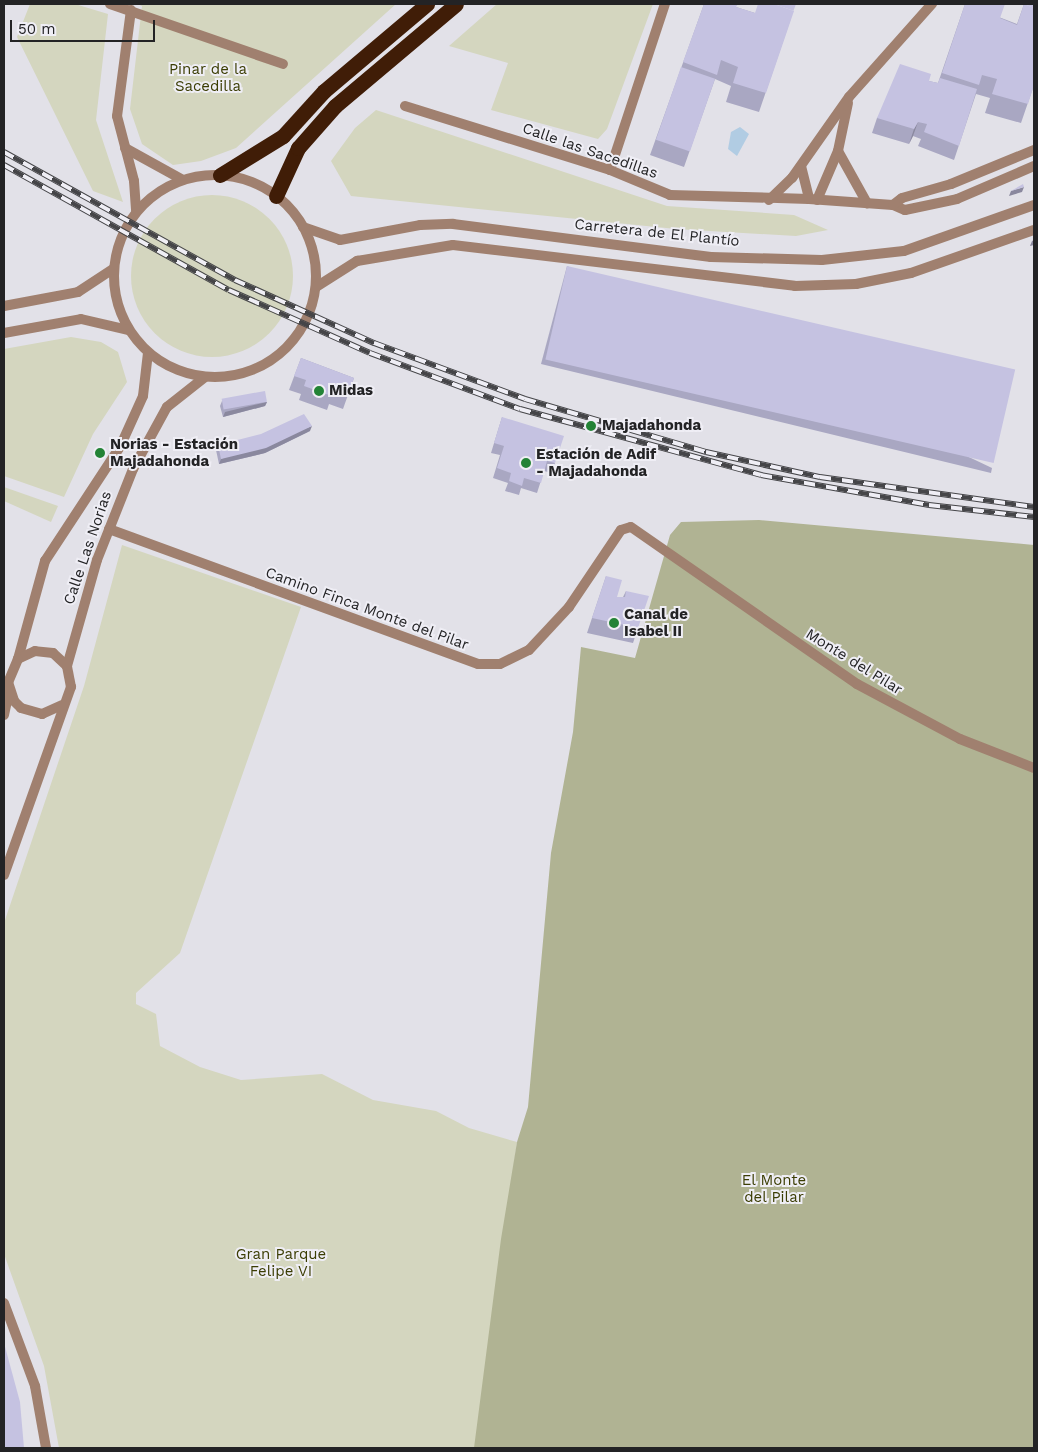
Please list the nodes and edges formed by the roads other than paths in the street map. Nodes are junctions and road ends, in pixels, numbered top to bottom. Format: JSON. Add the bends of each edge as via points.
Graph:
{"nodes":[{"id":1,"x":110,"y":4,"type":"edge"},
{"id":2,"x":427,"y":4,"type":"edge"},
{"id":3,"x":456,"y":4,"type":"edge"},
{"id":4,"x":665,"y":4,"type":"edge"},
{"id":5,"x":932,"y":4,"type":"edge"},
{"id":6,"x":131,"y":10,"type":"junction"},
{"id":7,"x":283,"y":64,"type":"dead end"},
{"id":8,"x":849,"y":97,"type":"junction"},
{"id":9,"x":405,"y":106,"type":"dead end"},
{"id":10,"x":125,"y":148,"type":"junction"},
{"id":11,"x":1034,"y":150,"type":"edge"},
{"id":12,"x":838,"y":151,"type":"junction"},
{"id":13,"x":801,"y":166,"type":"junction"},
{"id":14,"x":1034,"y":166,"type":"edge"},
{"id":15,"x":610,"y":170,"type":"junction"},
{"id":16,"x":220,"y":175,"type":"junction"},
{"id":17,"x":183,"y":180,"type":"junction"},
{"id":18,"x":276,"y":196,"type":"junction"},
{"id":19,"x":768,"y":200,"type":"junction"},
{"id":20,"x":813,"y":200,"type":"junction"},
{"id":21,"x":867,"y":203,"type":"junction"},
{"id":22,"x":894,"y":205,"type":"junction"},
{"id":23,"x":1034,"y":205,"type":"edge"},
{"id":24,"x":136,"y":212,"type":"junction"},
{"id":25,"x":304,"y":227,"type":"junction"},
{"id":26,"x":1034,"y":230,"type":"edge"},
{"id":27,"x":113,"y":269,"type":"junction"},
{"id":28,"x":316,"y":288,"type":"junction"},
{"id":29,"x":4,"y":306,"type":"edge"},
{"id":30,"x":128,"y":330,"type":"junction"},
{"id":31,"x":4,"y":333,"type":"edge"},
{"id":32,"x":148,"y":353,"type":"junction"},
{"id":33,"x":205,"y":377,"type":"junction"},
{"id":34,"x":109,"y":529,"type":"junction"},
{"id":35,"x":671,"y":557,"type":"joint"},
{"id":36,"x":18,"y":659,"type":"junction"},
{"id":37,"x":67,"y":666,"type":"junction"},
{"id":38,"x":9,"y":691,"type":"junction"},
{"id":39,"x":62,"y":705,"type":"junction"},
{"id":40,"x":4,"y":715,"type":"edge"},
{"id":41,"x":1034,"y":768,"type":"edge"},
{"id":42,"x":4,"y":875,"type":"edge"},
{"id":43,"x":4,"y":1303,"type":"edge"},
{"id":44,"x":46,"y":1448,"type":"edge"}],
"edges":[{"from":1,"to":6,"type":"street"},
{"from":2,"to":16,"type":"highway","via":[[324,91],[283,136]]},
{"from":3,"to":18,"type":"highway","via":[[335,106],[298,148]]},
{"from":4,"to":15,"type":"street"},
{"from":5,"to":8,"type":"street"},
{"from":6,"to":7,"type":"street"},
{"from":6,"to":10,"type":"street","via":[[117,116]]},
{"from":8,"to":12,"type":"street"},
{"from":8,"to":13,"type":"street"},
{"from":9,"to":15,"type":"street","name":"Calle las Sacedillas"},
{"from":10,"to":17,"type":"street"},
{"from":10,"to":24,"type":"street"},
{"from":11,"to":22,"type":"street","via":[[951,184],[902,198]]},
{"from":12,"to":20,"type":"street"},
{"from":12,"to":21,"type":"street"},
{"from":13,"to":19,"type":"street"},
{"from":13,"to":20,"type":"street"},
{"from":14,"to":22,"type":"street","name":"Calle las Sacedillas","via":[[957,199],[905,210]]},
{"from":15,"to":19,"type":"street","name":"Calle las Sacedillas","via":[[670,195]]},
{"from":16,"to":17,"type":"street"},
{"from":16,"to":18,"type":"street","via":[[249,181]]},
{"from":17,"to":24,"type":"street","via":[[157,193]]},
{"from":18,"to":25,"type":"street"},
{"from":19,"to":20,"type":"street","name":"Calle las Sacedillas"},
{"from":20,"to":21,"type":"street","name":"Calle las Sacedillas"},
{"from":21,"to":22,"type":"street","name":"Calle las Sacedillas"},
{"from":23,"to":25,"type":"street","name":"Carretera de El Plantío","via":[[904,250],[822,260],[711,257],[453,224],[420,224],[340,240]]},
{"from":24,"to":27,"type":"street","via":[[120,239]]},
{"from":25,"to":28,"type":"street","via":[[314,256]]},
{"from":26,"to":28,"type":"street","via":[[911,273],[856,284],[795,286],[454,245],[357,261]]},
{"from":27,"to":29,"type":"street","via":[[78,292]]},
{"from":27,"to":30,"type":"street","via":[[116,301]]},
{"from":28,"to":33,"type":"street","via":[[307,318],[284,349],[266,364],[237,375]]},
{"from":30,"to":31,"type":"street","via":[[81,319]]},
{"from":30,"to":32,"type":"street"},
{"from":32,"to":33,"type":"street","via":[[175,370]]},
{"from":32,"to":36,"type":"street","name":"Calle Las Norias","via":[[143,396],[120,447],[45,561]]},
{"from":33,"to":34,"type":"street","name":"Calle Las Norias","via":[[167,407],[133,469]]},
{"from":34,"to":35,"type":"street","name":"Camino Finca Monte del Pilar","via":[[478,664],[500,664],[529,650],[569,607],[626,526]]},
{"from":34,"to":37,"type":"street","name":"Calle Las Norias"},
{"from":35,"to":41,"type":"street","name":"Monte del Pilar","via":[[857,684],[960,738]]},
{"from":36,"to":37,"type":"street","via":[[44,651]]},
{"from":36,"to":38,"type":"street","name":"Calle Las Norias","via":[[9,673]]},
{"from":37,"to":39,"type":"street","name":"Calle Las Norias","via":[[71,687]]},
{"from":38,"to":39,"type":"street","via":[[18,704],[31,713],[52,711]]},
{"from":38,"to":40,"type":"street","name":"Calle Las Norias"},
{"from":39,"to":42,"type":"street","name":"Calle Las Norias"},
{"from":43,"to":44,"type":"street","via":[[35,1386]]}]}
